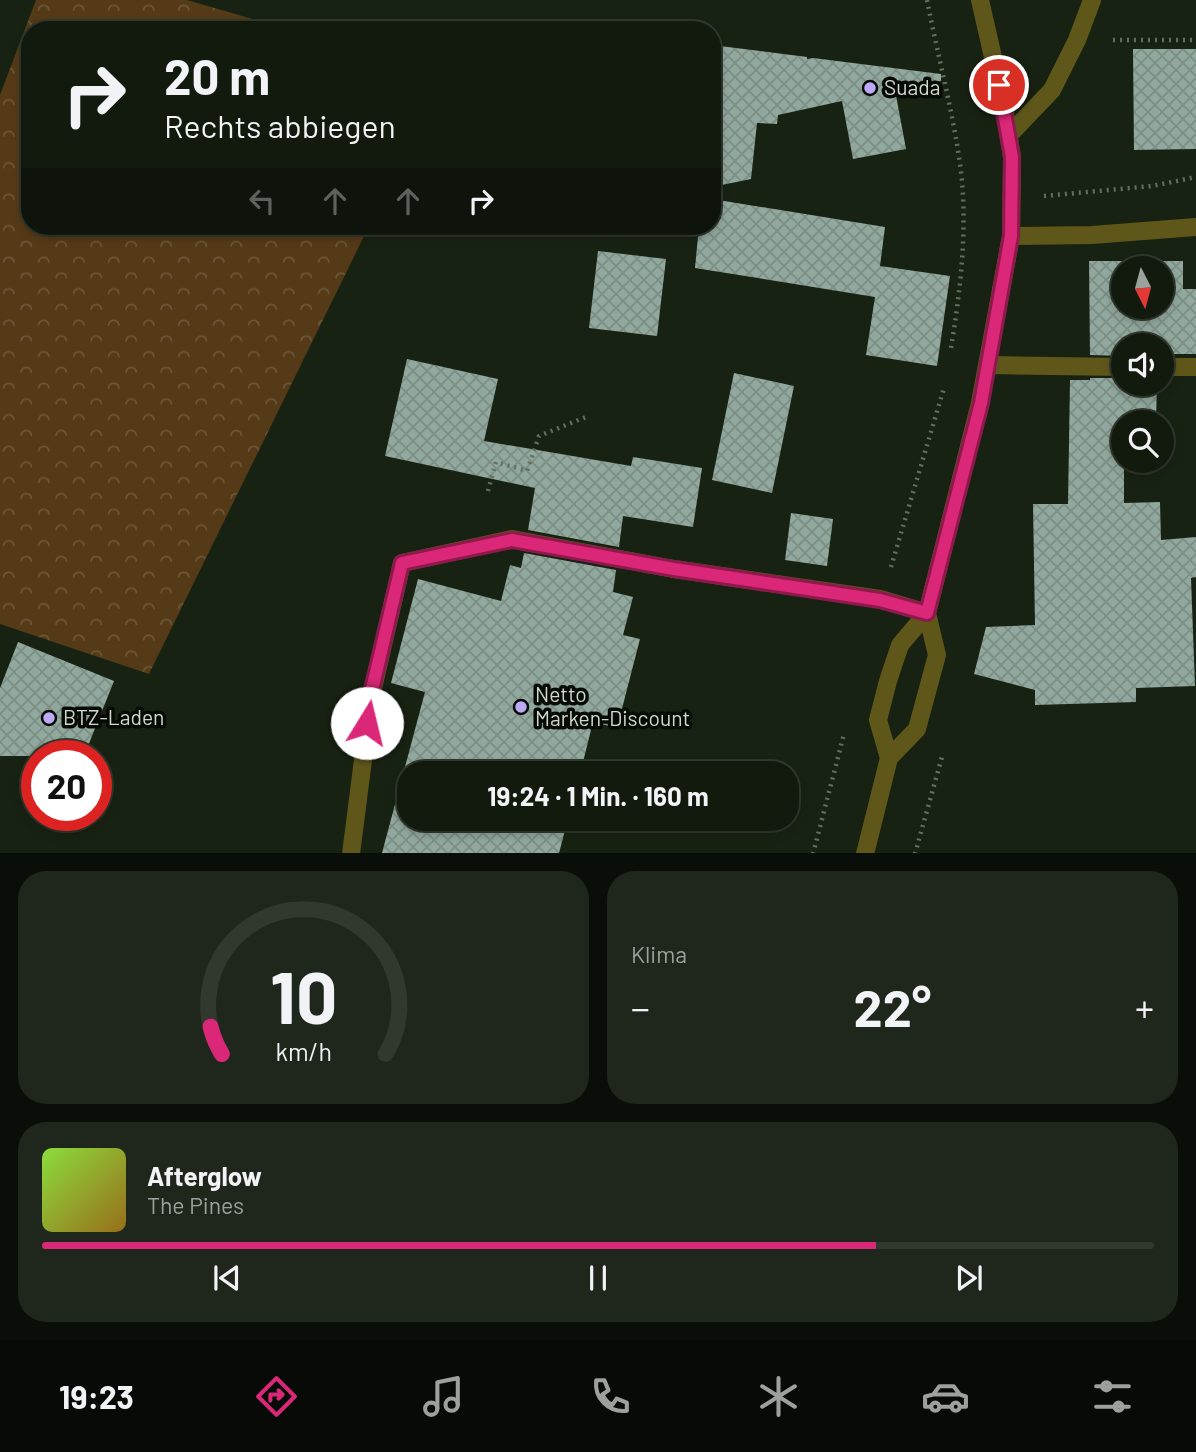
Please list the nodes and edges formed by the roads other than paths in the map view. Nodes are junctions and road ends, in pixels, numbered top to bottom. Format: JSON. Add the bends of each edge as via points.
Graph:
{"nodes":[{"id":1,"x":980,"y":0,"type":"edge"},
{"id":2,"x":1092,"y":0,"type":"edge"},
{"id":3,"x":1009,"y":135,"type":"junction"},
{"id":4,"x":1196,"y":227,"type":"edge"},
{"id":5,"x":1011,"y":236,"type":"junction"},
{"id":6,"x":989,"y":365,"type":"junction"},
{"id":7,"x":1111,"y":367,"type":"edge"},
{"id":8,"x":1174,"y":367,"type":"edge"},
{"id":9,"x":1196,"y":367,"type":"edge"},
{"id":10,"x":927,"y":613,"type":"junction"},
{"id":11,"x":889,"y":758,"type":"junction"},
{"id":12,"x":351,"y":853,"type":"edge"},
{"id":13,"x":865,"y":853,"type":"edge"}],
"edges":[{"from":1,"to":3,"type":"street"},
{"from":2,"to":3,"type":"street","via":[[1048,97]]},
{"from":3,"to":5,"type":"street"},
{"from":4,"to":5,"type":"street"},
{"from":5,"to":6,"type":"street"},
{"from":6,"to":7,"type":"street"},
{"from":6,"to":10,"type":"street"},
{"from":8,"to":9,"type":"street"},
{"from":10,"to":11,"type":"street","via":[[900,645],[888,681],[878,720]]},
{"from":10,"to":11,"type":"street","via":[[937,655],[928,692],[917,729]]},
{"from":10,"to":12,"type":"street","via":[[880,600],[512,540],[402,563],[370,698]]},
{"from":11,"to":13,"type":"street"}]}
